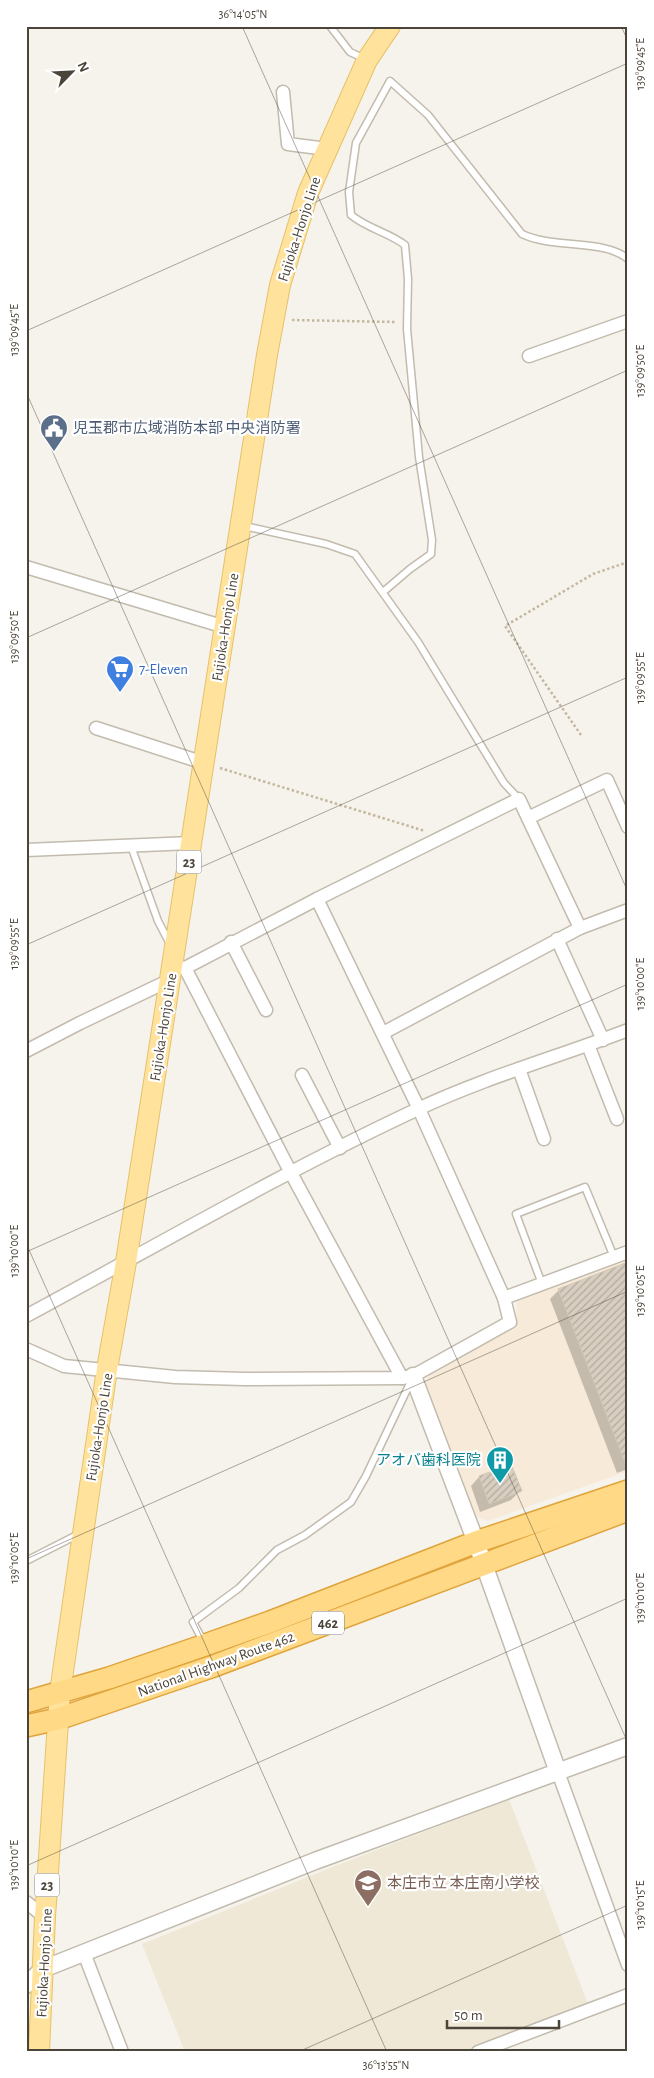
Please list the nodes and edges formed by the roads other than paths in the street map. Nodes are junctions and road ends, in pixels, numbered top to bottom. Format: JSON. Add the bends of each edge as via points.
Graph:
{"nodes":[{"id":1,"x":330,"y":26,"type":"edge"},
{"id":2,"x":390,"y":26,"type":"edge"},
{"id":3,"x":367,"y":60,"type":"junction"},
{"id":4,"x":283,"y":92,"type":"dead end"},
{"id":5,"x":327,"y":149,"type":"junction"},
{"id":6,"x":628,"y":259,"type":"edge"},
{"id":7,"x":628,"y":321,"type":"edge"},
{"id":8,"x":529,"y":356,"type":"dead end"},
{"id":9,"x":240,"y":525,"type":"junction"},
{"id":10,"x":26,"y":567,"type":"edge"},
{"id":11,"x":383,"y":592,"type":"junction"},
{"id":12,"x":225,"y":626,"type":"junction"},
{"id":13,"x":96,"y":728,"type":"dead end"},
{"id":14,"x":204,"y":763,"type":"junction"},
{"id":15,"x":519,"y":799,"type":"junction"},
{"id":16,"x":528,"y":818,"type":"junction"},
{"id":17,"x":628,"y":827,"type":"edge"},
{"id":18,"x":192,"y":843,"type":"junction"},
{"id":19,"x":131,"y":846,"type":"junction"},
{"id":20,"x":26,"y":850,"type":"edge"},
{"id":21,"x":317,"y":899,"type":"junction"},
{"id":22,"x":628,"y":910,"type":"edge"},
{"id":23,"x":580,"y":928,"type":"junction"},
{"id":24,"x":557,"y":939,"type":"junction"},
{"id":25,"x":231,"y":942,"type":"junction"},
{"id":26,"x":176,"y":967,"type":"junction"},
{"id":27,"x":266,"y":1010,"type":"dead end"},
{"id":28,"x":628,"y":1030,"type":"edge"},
{"id":29,"x":383,"y":1033,"type":"junction"},
{"id":30,"x":603,"y":1040,"type":"junction"},
{"id":31,"x":588,"y":1045,"type":"junction"},
{"id":32,"x":26,"y":1052,"type":"edge"},
{"id":33,"x":518,"y":1069,"type":"junction"},
{"id":34,"x":302,"y":1075,"type":"dead end"},
{"id":35,"x":419,"y":1108,"type":"junction"},
{"id":36,"x":617,"y":1119,"type":"dead end"},
{"id":37,"x":544,"y":1139,"type":"dead end"},
{"id":38,"x":340,"y":1148,"type":"junction"},
{"id":39,"x":291,"y":1173,"type":"junction"},
{"id":40,"x":628,"y":1252,"type":"edge"},
{"id":41,"x":614,"y":1257,"type":"junction"},
{"id":42,"x":126,"y":1262,"type":"junction"},
{"id":43,"x":542,"y":1285,"type":"junction"},
{"id":44,"x":504,"y":1298,"type":"junction"},
{"id":45,"x":26,"y":1316,"type":"edge"},
{"id":46,"x":26,"y":1349,"type":"edge"},
{"id":47,"x":107,"y":1369,"type":"junction"},
{"id":48,"x":408,"y":1377,"type":"junction"},
{"id":49,"x":628,"y":1491,"type":"edge"},
{"id":50,"x":628,"y":1510,"type":"edge"},
{"id":51,"x":83,"y":1532,"type":"junction"},
{"id":52,"x":476,"y":1542,"type":"junction"},
{"id":53,"x":26,"y":1561,"type":"edge"},
{"id":54,"x":483,"y":1564,"type":"junction"},
{"id":55,"x":205,"y":1645,"type":"junction"},
{"id":56,"x":60,"y":1692,"type":"junction"},
{"id":57,"x":26,"y":1702,"type":"edge"},
{"id":58,"x":58,"y":1719,"type":"junction"},
{"id":59,"x":26,"y":1726,"type":"edge"},
{"id":60,"x":628,"y":1746,"type":"edge"},
{"id":61,"x":558,"y":1772,"type":"junction"},
{"id":62,"x":26,"y":1902,"type":"edge"},
{"id":63,"x":46,"y":1917,"type":"junction"},
{"id":64,"x":84,"y":1953,"type":"junction"},
{"id":65,"x":628,"y":1965,"type":"edge"},
{"id":66,"x":43,"y":1968,"type":"junction"},
{"id":67,"x":26,"y":1985,"type":"edge"},
{"id":68,"x":628,"y":1995,"type":"edge"},
{"id":69,"x":40,"y":2052,"type":"edge"},
{"id":70,"x":122,"y":2052,"type":"edge"},
{"id":71,"x":478,"y":2052,"type":"edge"}],
"edges":[{"from":1,"to":3,"type":"lane","via":[[350,52]]},
{"from":2,"to":3,"type":"main road","name":"Fujioka-Honjo Line","number":"23"},
{"from":3,"to":5,"type":"main road","name":"Fujioka-Honjo Line","number":"23"},
{"from":4,"to":5,"type":"street","via":[[288,144]]},
{"from":5,"to":9,"type":"main road","name":"Fujioka-Honjo Line","number":"23","via":[[308,193],[280,285]]},
{"from":6,"to":11,"type":"lane","via":[[605,248],[554,243],[522,234],[428,115],[390,81],[356,143],[349,192],[351,215],[405,245],[419,457],[432,540],[431,554]]},
{"from":7,"to":8,"type":"street"},
{"from":9,"to":11,"type":"lane","via":[[326,544],[355,554]]},
{"from":9,"to":12,"type":"main road","name":"Fujioka-Honjo Line","number":"23"},
{"from":10,"to":12,"type":"street"},
{"from":11,"to":15,"type":"lane","via":[[418,642],[504,784]]},
{"from":12,"to":14,"type":"main road","name":"Fujioka-Honjo Line","number":"23"},
{"from":13,"to":14,"type":"street"},
{"from":14,"to":18,"type":"main road","name":"Fujioka-Honjo Line","number":"23"},
{"from":15,"to":16,"type":"street"},
{"from":15,"to":21,"type":"street"},
{"from":16,"to":17,"type":"street","via":[[607,780]]},
{"from":16,"to":23,"type":"street"},
{"from":18,"to":19,"type":"street"},
{"from":18,"to":26,"type":"main road","name":"Fujioka-Honjo Line","number":"23"},
{"from":19,"to":20,"type":"street"},
{"from":19,"to":26,"type":"lane"},
{"from":21,"to":25,"type":"street"},
{"from":21,"to":29,"type":"street"},
{"from":22,"to":23,"type":"street"},
{"from":23,"to":24,"type":"street"},
{"from":24,"to":29,"type":"street"},
{"from":24,"to":30,"type":"street"},
{"from":25,"to":26,"type":"street"},
{"from":25,"to":27,"type":"street"},
{"from":26,"to":32,"type":"street"},
{"from":26,"to":39,"type":"street"},
{"from":26,"to":42,"type":"main road","name":"Fujioka-Honjo Line","number":"23"},
{"from":28,"to":30,"type":"street"},
{"from":29,"to":35,"type":"street"},
{"from":30,"to":31,"type":"street"},
{"from":31,"to":33,"type":"street"},
{"from":31,"to":36,"type":"street"},
{"from":33,"to":35,"type":"street"},
{"from":33,"to":37,"type":"street"},
{"from":34,"to":38,"type":"street"},
{"from":35,"to":38,"type":"street"},
{"from":35,"to":44,"type":"street"},
{"from":38,"to":39,"type":"street"},
{"from":39,"to":42,"type":"street"},
{"from":39,"to":48,"type":"street"},
{"from":40,"to":41,"type":"street"},
{"from":41,"to":43,"type":"street"},
{"from":41,"to":43,"type":"lane","via":[[585,1187],[516,1214]]},
{"from":42,"to":45,"type":"street"},
{"from":42,"to":47,"type":"main road","name":"Fujioka-Honjo Line","number":"23"},
{"from":43,"to":44,"type":"street"},
{"from":44,"to":48,"type":"street","via":[[510,1322]]},
{"from":46,"to":47,"type":"street","via":[[64,1366]]},
{"from":47,"to":48,"type":"street","via":[[175,1377],[244,1379]]},
{"from":47,"to":51,"type":"main road","name":"Fujioka-Honjo Line","number":"23"},
{"from":48,"to":52,"type":"street"},
{"from":48,"to":55,"type":"lane","via":[[366,1476],[351,1502],[277,1550],[239,1588],[193,1622]]},
{"from":49,"to":52,"type":"highway","name":"National Highway Route 462","number":"462"},
{"from":50,"to":54,"type":"highway","name":"National Highway Route 462","number":"462"},
{"from":51,"to":53,"type":"lane"},
{"from":51,"to":56,"type":"main road","name":"Fujioka-Honjo Line","number":"23"},
{"from":52,"to":54,"type":"street"},
{"from":52,"to":55,"type":"highway","name":"National Highway Route 462","number":"462"},
{"from":54,"to":58,"type":"highway","name":"National Highway Route 462","number":"462","via":[[220,1664]]},
{"from":54,"to":61,"type":"street"},
{"from":55,"to":56,"type":"highway","name":"National Highway Route 462","number":"462"},
{"from":56,"to":57,"type":"highway","name":"National Highway Route 462","number":"462"},
{"from":56,"to":58,"type":"main road","name":"Fujioka-Honjo Line","number":"23"},
{"from":58,"to":59,"type":"highway","name":"National Highway Route 462","number":"462"},
{"from":58,"to":63,"type":"main road","name":"Fujioka-Honjo Line","number":"23"},
{"from":60,"to":61,"type":"street"},
{"from":61,"to":64,"type":"street","via":[[315,1861]]},
{"from":61,"to":65,"type":"street"},
{"from":62,"to":63,"type":"street"},
{"from":63,"to":66,"type":"main road","name":"Fujioka-Honjo Line","number":"23"},
{"from":64,"to":66,"type":"street"},
{"from":64,"to":70,"type":"street"},
{"from":66,"to":67,"type":"street"},
{"from":66,"to":69,"type":"main road","name":"Fujioka-Honjo Line","number":"23"},
{"from":68,"to":71,"type":"street"}]}
